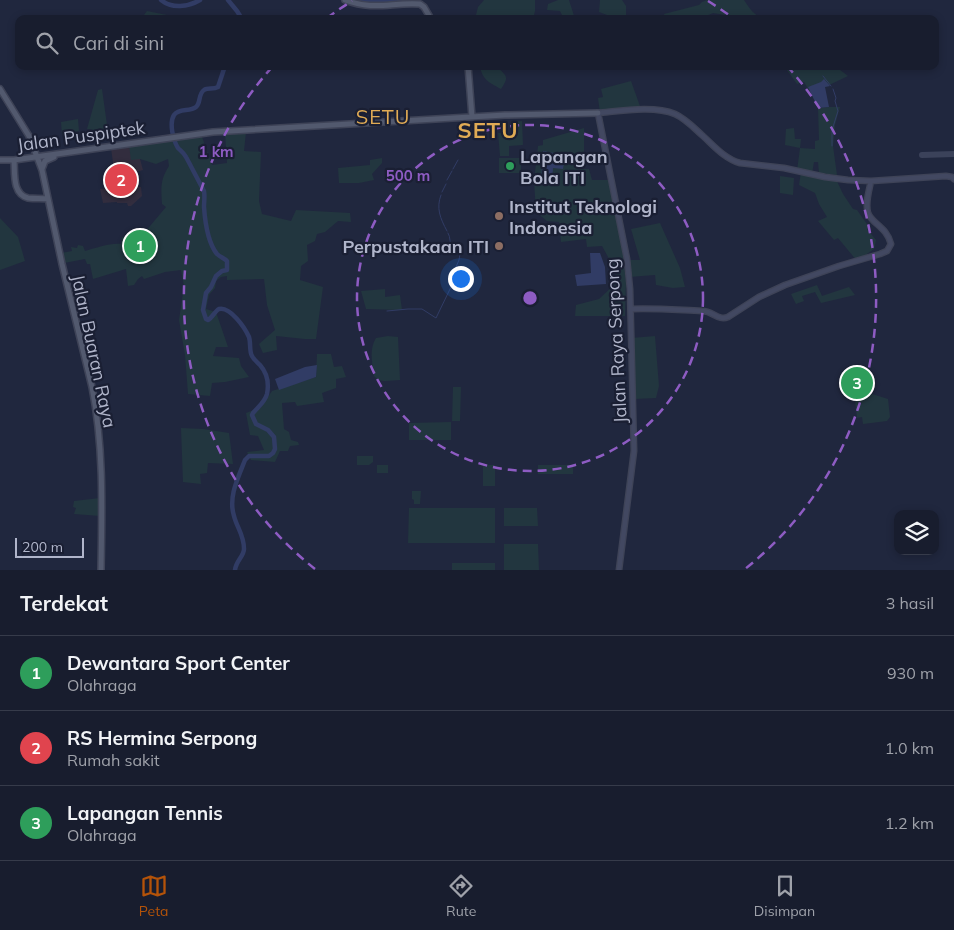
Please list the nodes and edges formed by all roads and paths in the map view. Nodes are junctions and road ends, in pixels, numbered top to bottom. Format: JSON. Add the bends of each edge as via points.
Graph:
{"nodes":[{"id":1,"x":345,"y":0,"type":"edge"},
{"id":2,"x":429,"y":15,"type":"edge"},
{"id":3,"x":468,"y":70,"type":"edge"},
{"id":4,"x":0,"y":89,"type":"edge"},
{"id":5,"x":598,"y":113,"type":"junction"},
{"id":6,"x":472,"y":117,"type":"junction"},
{"id":7,"x":34,"y":145,"type":"junction"},
{"id":8,"x":82,"y":150,"type":"junction"},
{"id":9,"x":62,"y":152,"type":"junction"},
{"id":10,"x":38,"y":157,"type":"junction"},
{"id":11,"x":0,"y":160,"type":"edge"},
{"id":12,"x":14,"y":160,"type":"junction"},
{"id":13,"x":42,"y":170,"type":"junction"},
{"id":14,"x":954,"y":179,"type":"edge"},
{"id":15,"x":871,"y":181,"type":"junction"},
{"id":16,"x":47,"y":198,"type":"junction"},
{"id":17,"x":631,"y":309,"type":"junction"},
{"id":18,"x":101,"y":570,"type":"edge"},
{"id":19,"x":619,"y":570,"type":"edge"}],
"edges":[{"from":1,"to":2,"type":"main road","via":[[375,6],[420,4]]},
{"from":3,"to":6,"type":"main road"},
{"from":4,"to":7,"type":"main road","name":"Jalan Buaran Raya"},
{"from":5,"to":6,"type":"main road","name":"Jalan Puspiptek"},
{"from":5,"to":15,"type":"main road","via":[[665,111],[686,121],[724,156],[738,163],[784,168],[833,179]]},
{"from":5,"to":17,"type":"main road","name":"Jalan Raya Serpong","via":[[627,259]]},
{"from":6,"to":8,"type":"main road","name":"Jalan Puspiptek","via":[[218,131]]},
{"from":7,"to":9,"type":"main road","via":[[44,153]]},
{"from":7,"to":10,"type":"main road","name":"Jalan Buaran Raya"},
{"from":8,"to":9,"type":"main road","name":"Jalan Puspiptek"},
{"from":8,"to":13,"type":"main road","via":[[47,159]]},
{"from":9,"to":10,"type":"main road","name":"Jalan Puspiptek"},
{"from":10,"to":12,"type":"main road","name":"Jalan Puspiptek"},
{"from":10,"to":13,"type":"main road","name":"Jalan Buaran Raya"},
{"from":11,"to":12,"type":"main road","name":"Jalan Puspiptek"},
{"from":12,"to":16,"type":"main road","via":[[18,191],[27,198]]},
{"from":13,"to":16,"type":"main road","name":"Jalan Buaran Raya"},
{"from":14,"to":15,"type":"main road","via":[[946,176]]},
{"from":15,"to":17,"type":"main road","via":[[867,210],[870,218],[889,238],[891,244],[886,252],[784,285],[724,319],[704,311]]},
{"from":16,"to":18,"type":"main road","name":"Jalan Buaran Raya","via":[[95,403],[102,498]]},
{"from":17,"to":19,"type":"main road","name":"Jalan Raya Serpong","via":[[634,451]]}]}
